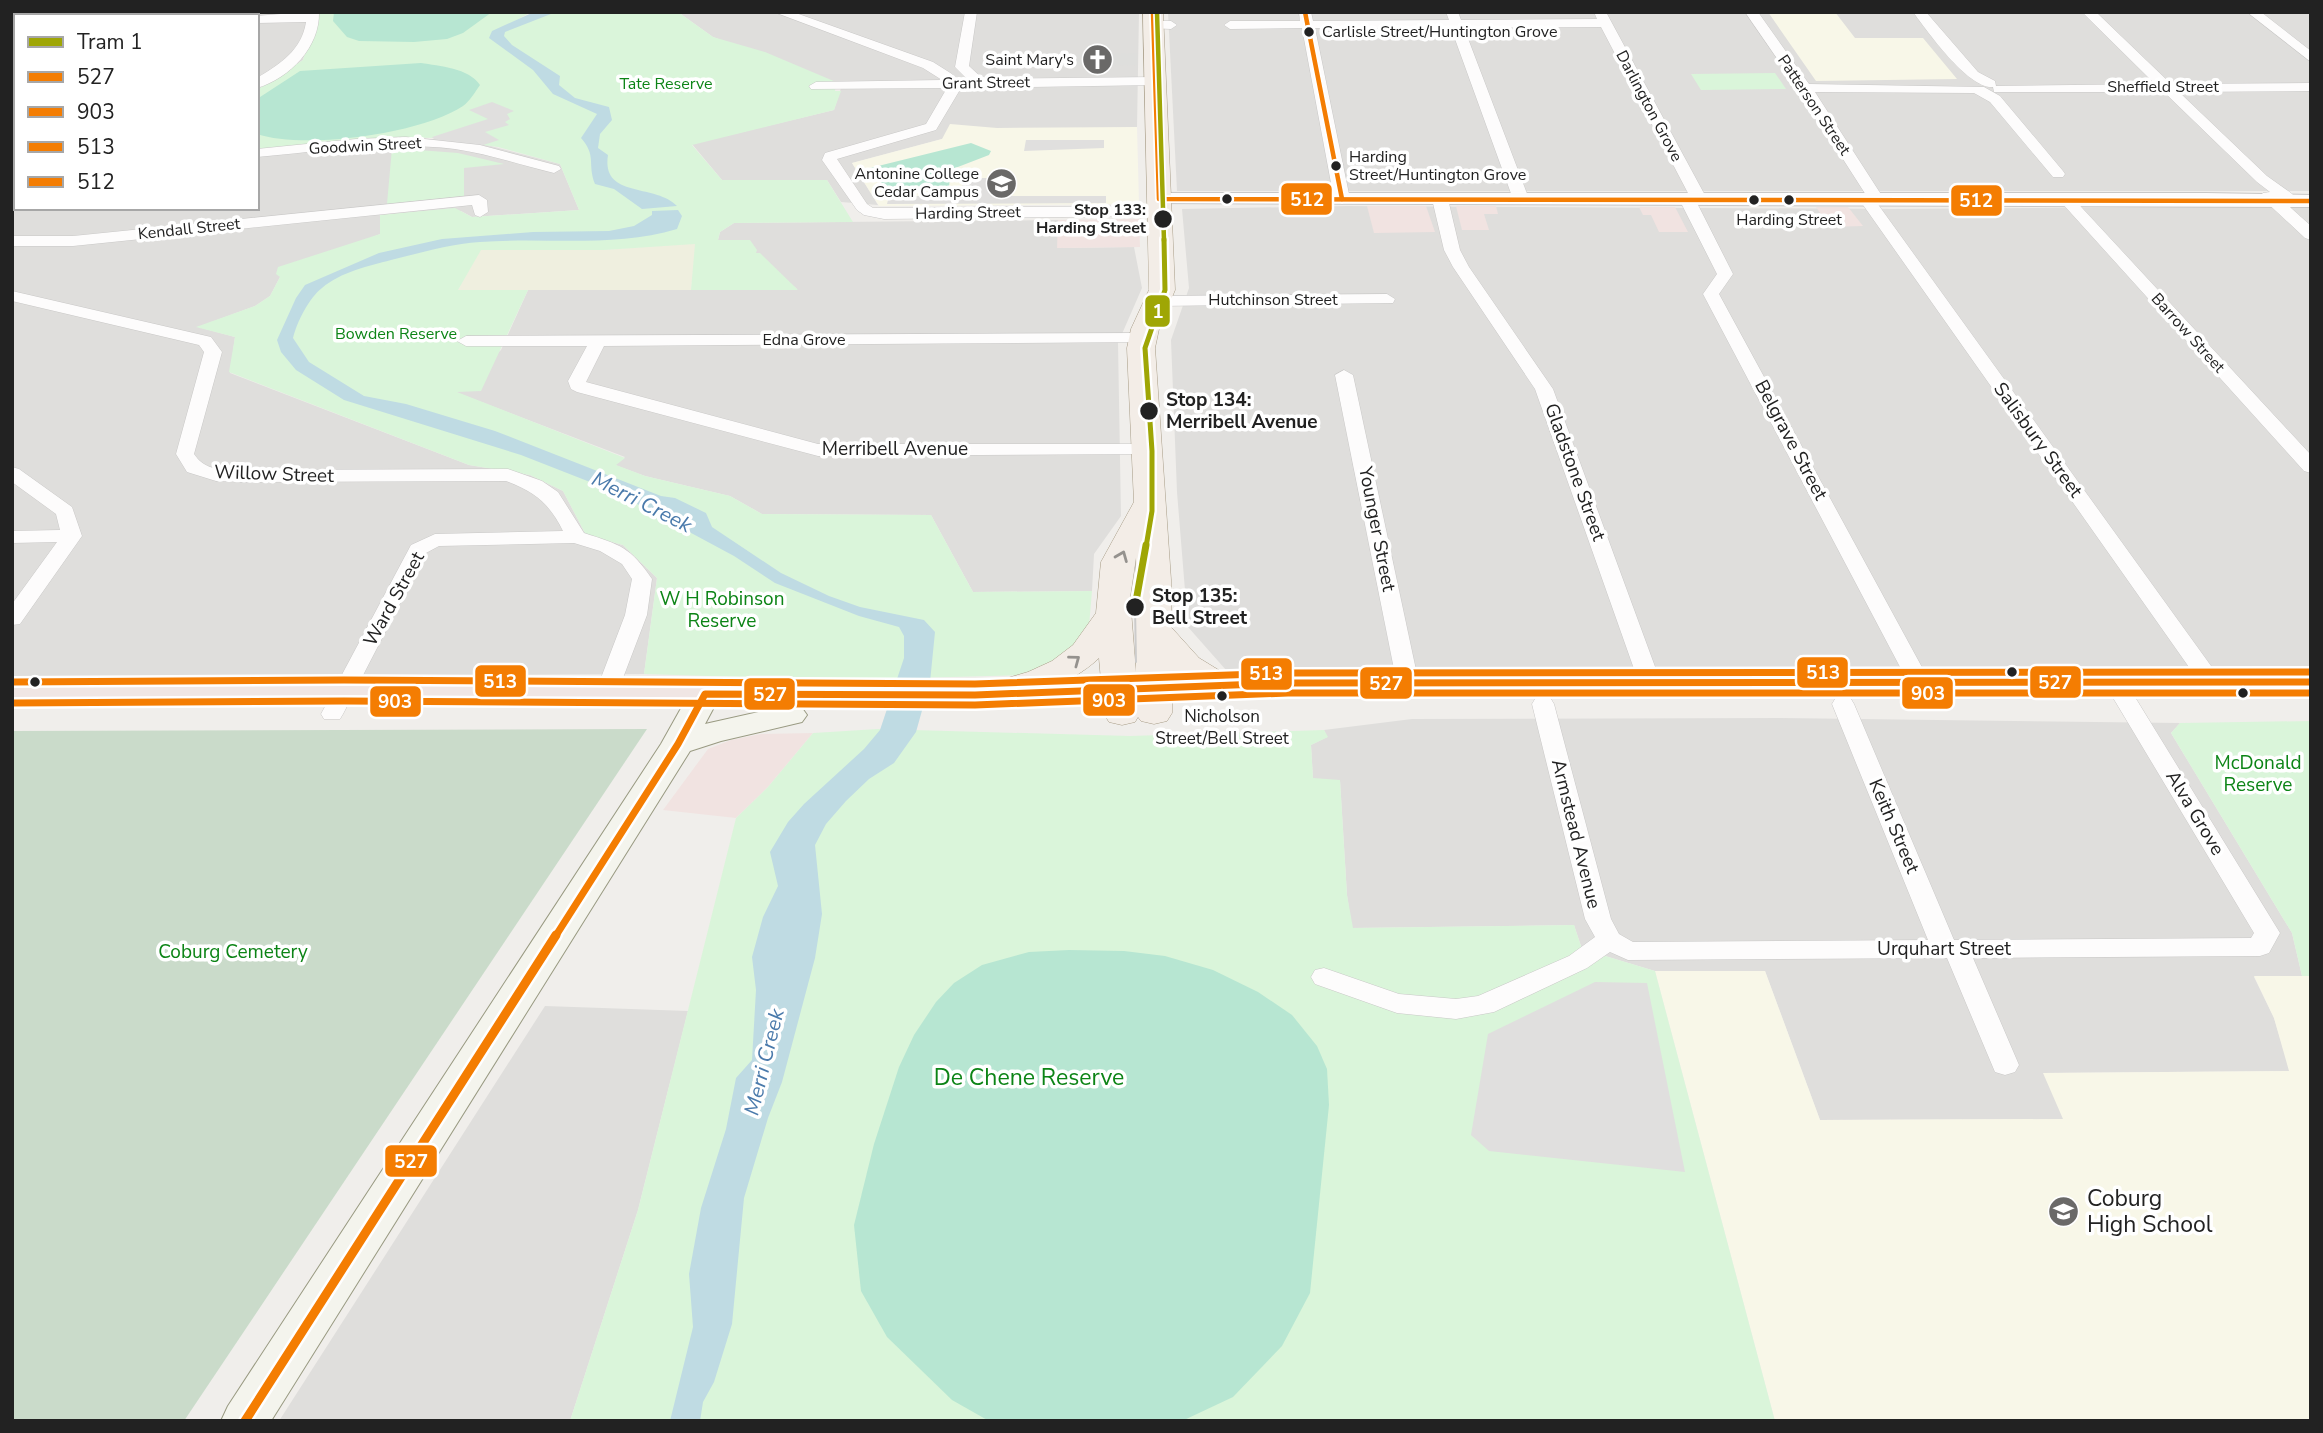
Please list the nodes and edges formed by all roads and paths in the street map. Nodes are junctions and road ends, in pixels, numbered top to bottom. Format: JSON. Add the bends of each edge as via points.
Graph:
{"nodes":[{"id":1,"x":780,"y":12,"type":"edge"},
{"id":2,"x":971,"y":12,"type":"edge"},
{"id":3,"x":1751,"y":12,"type":"edge"},
{"id":4,"x":1919,"y":12,"type":"edge"},
{"id":5,"x":2088,"y":12,"type":"edge"},
{"id":6,"x":2253,"y":12,"type":"edge"},
{"id":7,"x":313,"y":15,"type":"edge"},
{"id":8,"x":1306,"y":18,"type":"edge"},
{"id":9,"x":1454,"y":18,"type":"edge"},
{"id":10,"x":1603,"y":18,"type":"edge"},
{"id":11,"x":259,"y":19,"type":"edge"},
{"id":12,"x":1159,"y":21,"type":"edge"},
{"id":13,"x":1230,"y":24,"type":"dead end"},
{"id":14,"x":2311,"y":58,"type":"edge"},
{"id":15,"x":1156,"y":81,"type":"junction"},
{"id":16,"x":259,"y":83,"type":"edge"},
{"id":17,"x":979,"y":83,"type":"junction"},
{"id":18,"x":953,"y":84,"type":"junction"},
{"id":19,"x":816,"y":86,"type":"dead end"},
{"id":20,"x":1985,"y":87,"type":"junction"},
{"id":21,"x":2165,"y":87,"type":"junction"},
{"id":22,"x":2311,"y":87,"type":"edge"},
{"id":23,"x":1805,"y":88,"type":"junction"},
{"id":24,"x":259,"y":153,"type":"edge"},
{"id":25,"x":554,"y":169,"type":"dead end"},
{"id":26,"x":2058,"y":174,"type":"dead end"},
{"id":27,"x":2273,"y":194,"type":"junction"},
{"id":28,"x":1342,"y":199,"type":"junction"},
{"id":29,"x":1440,"y":199,"type":"junction"},
{"id":30,"x":1521,"y":199,"type":"junction"},
{"id":31,"x":1693,"y":199,"type":"junction"},
{"id":32,"x":1871,"y":199,"type":"junction"},
{"id":33,"x":2066,"y":199,"type":"junction"},
{"id":34,"x":2311,"y":199,"type":"edge"},
{"id":35,"x":1159,"y":205,"type":"junction"},
{"id":36,"x":862,"y":207,"type":"joint"},
{"id":37,"x":480,"y":212,"type":"dead end"},
{"id":38,"x":2311,"y":234,"type":"edge"},
{"id":39,"x":12,"y":242,"type":"edge"},
{"id":40,"x":12,"y":296,"type":"edge"},
{"id":41,"x":1387,"y":299,"type":"dead end"},
{"id":42,"x":1159,"y":301,"type":"junction"},
{"id":43,"x":1142,"y":338,"type":"junction"},
{"id":44,"x":466,"y":341,"type":"dead end"},
{"id":45,"x":598,"y":341,"type":"junction"},
{"id":46,"x":1345,"y":375,"type":"dead end"},
{"id":47,"x":1146,"y":448,"type":"junction"},
{"id":48,"x":2311,"y":467,"type":"edge"},
{"id":49,"x":12,"y":473,"type":"edge"},
{"id":50,"x":1147,"y":504,"type":"junction"},
{"id":51,"x":72,"y":536,"type":"junction"},
{"id":52,"x":12,"y":537,"type":"edge"},
{"id":53,"x":576,"y":537,"type":"junction"},
{"id":54,"x":1115,"y":613,"type":"junction"},
{"id":55,"x":12,"y":619,"type":"edge"},
{"id":56,"x":1155,"y":630,"type":"junction"},
{"id":57,"x":1919,"y":682,"type":"junction"},
{"id":58,"x":2211,"y":682,"type":"junction"},
{"id":59,"x":2311,"y":682,"type":"edge"},
{"id":60,"x":1650,"y":683,"type":"junction"},
{"id":61,"x":1408,"y":684,"type":"junction"},
{"id":62,"x":1217,"y":685,"type":"junction"},
{"id":63,"x":607,"y":691,"type":"junction"},
{"id":64,"x":12,"y":693,"type":"edge"},
{"id":65,"x":2122,"y":693,"type":"junction"},
{"id":66,"x":1291,"y":696,"type":"junction"},
{"id":67,"x":1138,"y":701,"type":"junction"},
{"id":68,"x":338,"y":702,"type":"junction"},
{"id":69,"x":981,"y":702,"type":"junction"},
{"id":70,"x":1543,"y":704,"type":"junction"},
{"id":71,"x":1843,"y":704,"type":"junction"},
{"id":72,"x":872,"y":705,"type":"junction"},
{"id":73,"x":2311,"y":705,"type":"edge"},
{"id":74,"x":12,"y":716,"type":"edge"},
{"id":75,"x":692,"y":717,"type":"junction"},
{"id":76,"x":1619,"y":946,"type":"junction"},
{"id":77,"x":2260,"y":947,"type":"joint"},
{"id":78,"x":1950,"y":949,"type":"junction"},
{"id":79,"x":1324,"y":977,"type":"dead end"},
{"id":80,"x":2005,"y":1065,"type":"dead end"},
{"id":81,"x":245,"y":1421,"type":"edge"}],
"edges":[{"from":1,"to":18,"type":"street","via":[[928,65]]},
{"from":2,"to":17,"type":"street","via":[[962,67]]},
{"from":3,"to":23,"type":"street","name":"Patterson Street"},
{"from":4,"to":20,"type":"street"},
{"from":5,"to":21,"type":"street"},
{"from":6,"to":14,"type":"street"},
{"from":7,"to":11,"type":"street"},
{"from":7,"to":16,"type":"street","via":[[313,32],[293,62]]},
{"from":8,"to":9,"type":"street"},
{"from":8,"to":13,"type":"street"},
{"from":8,"to":28,"type":"street"},
{"from":9,"to":10,"type":"street"},
{"from":9,"to":30,"type":"street"},
{"from":10,"to":31,"type":"street","name":"Darlington Grove"},
{"from":12,"to":15,"type":"main road"},
{"from":15,"to":17,"type":"street","name":"Grant Street"},
{"from":15,"to":35,"type":"main road"},
{"from":17,"to":18,"type":"street","name":"Grant Street"},
{"from":18,"to":19,"type":"street","name":"Grant Street"},
{"from":18,"to":36,"type":"street","via":[[953,92],[930,127],[830,156]]},
{"from":20,"to":21,"type":"street","name":"Sheffield Street"},
{"from":20,"to":23,"type":"street","name":"Sheffield Street"},
{"from":20,"to":26,"type":"street"},
{"from":21,"to":22,"type":"street","name":"Sheffield Street"},
{"from":21,"to":27,"type":"street"},
{"from":23,"to":32,"type":"street","name":"Patterson Street"},
{"from":24,"to":25,"type":"street","name":"Goodwin Street","via":[[425,142]]},
{"from":27,"to":33,"type":"street","name":"Harding Street"},
{"from":27,"to":34,"type":"street","name":"Harding Street"},
{"from":27,"to":38,"type":"street"},
{"from":28,"to":29,"type":"street","name":"Harding Street"},
{"from":28,"to":35,"type":"street","name":"Harding Street"},
{"from":29,"to":30,"type":"street","name":"Harding Street"},
{"from":29,"to":60,"type":"street","name":"Gladstone Street","via":[[1457,258],[1544,389]]},
{"from":30,"to":31,"type":"street","name":"Harding Street"},
{"from":31,"to":32,"type":"street","name":"Harding Street"},
{"from":31,"to":57,"type":"street","name":"Belgrave Street","via":[[1725,274],[1712,294]]},
{"from":32,"to":33,"type":"street","name":"Harding Street"},
{"from":32,"to":58,"type":"street","name":"Salisbury Street"},
{"from":33,"to":48,"type":"street","name":"Barrow Street"},
{"from":35,"to":36,"type":"street","name":"Harding Street","via":[[884,214]]},
{"from":35,"to":42,"type":"main road"},
{"from":37,"to":39,"type":"street","name":"Kendall Street","via":[[479,200],[73,241]]},
{"from":40,"to":53,"type":"street","name":"Willow Street","via":[[205,341],[213,352],[185,454],[194,468],[234,476],[508,475],[557,499]]},
{"from":41,"to":42,"type":"street","name":"Hutchinson Street"},
{"from":42,"to":43,"type":"main road"},
{"from":43,"to":45,"type":"street","name":"Edna Grove"},
{"from":43,"to":47,"type":"main road"},
{"from":44,"to":45,"type":"street","name":"Edna Grove"},
{"from":45,"to":47,"type":"street","name":"Merribell Avenue","via":[[577,381],[583,388],[818,450]]},
{"from":46,"to":61,"type":"street","name":"Younger Street"},
{"from":47,"to":50,"type":"main road"},
{"from":49,"to":51,"type":"street","via":[[65,511]]},
{"from":54,"to":50,"type":"main road","one_way":true,"via":[[1119,561]]},
{"from":50,"to":56,"type":"main road"},
{"from":51,"to":52,"type":"street"},
{"from":51,"to":55,"type":"street"},
{"from":53,"to":63,"type":"street","name":"Ward Street","via":[[629,560],[642,579],[636,615]]},
{"from":53,"to":68,"type":"street","name":"Ward Street","via":[[435,540],[418,549]]},
{"from":54,"to":67,"type":"main road"},
{"from":69,"to":54,"type":"main road","one_way":true,"via":[[1069,666]]},
{"from":56,"to":62,"type":"main road","via":[[1186,666]]},
{"from":56,"to":67,"type":"main road"},
{"from":57,"to":60,"type":"highway"},
{"from":57,"to":65,"type":"highway"},
{"from":58,"to":59,"type":"highway"},
{"from":58,"to":65,"type":"highway"},
{"from":60,"to":61,"type":"highway"},
{"from":61,"to":66,"type":"highway"},
{"from":62,"to":66,"type":"highway"},
{"from":62,"to":67,"type":"highway"},
{"from":63,"to":68,"type":"highway"},
{"from":63,"to":75,"type":"highway"},
{"from":64,"to":68,"type":"highway"},
{"from":65,"to":71,"type":"highway"},
{"from":65,"to":73,"type":"highway"},
{"from":65,"to":77,"type":"street","name":"Alva Grove","via":[[2267,933]]},
{"from":66,"to":67,"type":"highway"},
{"from":66,"to":70,"type":"highway"},
{"from":67,"to":69,"type":"highway"},
{"from":68,"to":74,"type":"highway"},
{"from":68,"to":75,"type":"highway"},
{"from":69,"to":72,"type":"highway"},
{"from":70,"to":71,"type":"highway"},
{"from":70,"to":76,"type":"street","name":"Armstead Avenue","via":[[1598,919]]},
{"from":71,"to":78,"type":"street","name":"Keith Street"},
{"from":72,"to":75,"type":"highway"},
{"from":72,"to":75,"type":"highway","via":[[790,715]]},
{"from":75,"to":81,"type":"main road"},
{"from":76,"to":78,"type":"street","name":"Urquhart Street"},
{"from":76,"to":79,"type":"street","via":[[1484,1005],[1457,1009],[1397,1003]]},
{"from":77,"to":78,"type":"street","name":"Urquhart Street"},
{"from":78,"to":80,"type":"street","name":"Keith Street"}]}
